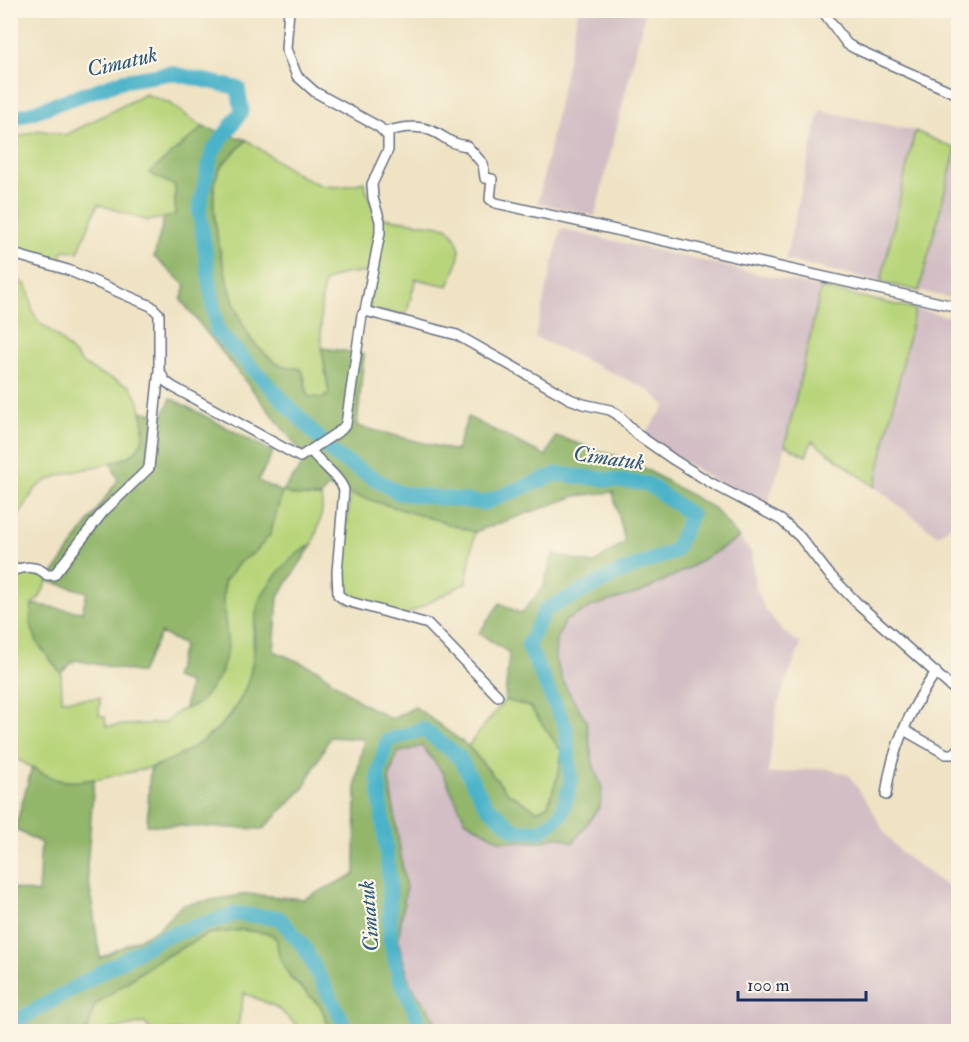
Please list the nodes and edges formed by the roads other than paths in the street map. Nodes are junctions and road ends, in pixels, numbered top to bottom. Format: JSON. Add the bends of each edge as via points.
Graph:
{"nodes":[{"id":1,"x":289,"y":10,"type":"edge"},
{"id":2,"x":822,"y":10,"type":"edge"},
{"id":3,"x":958,"y":93,"type":"edge"},
{"id":4,"x":384,"y":132,"type":"junction"},
{"id":5,"x":10,"y":253,"type":"edge"},
{"id":6,"x":958,"y":308,"type":"edge"},
{"id":7,"x":365,"y":311,"type":"junction"},
{"id":8,"x":159,"y":370,"type":"junction"},
{"id":9,"x":313,"y":450,"type":"junction"},
{"id":10,"x":10,"y":571,"type":"edge"},
{"id":11,"x":936,"y":672,"type":"junction"},
{"id":12,"x":958,"y":693,"type":"edge"},
{"id":13,"x":498,"y":696,"type":"dead end"},
{"id":14,"x":904,"y":730,"type":"junction"},
{"id":15,"x":958,"y":750,"type":"edge"},
{"id":16,"x":886,"y":795,"type":"dead end"}],
"edges":[{"from":1,"to":4,"type":"street","via":[[286,49],[297,76],[315,92]]},
{"from":2,"to":3,"type":"street","via":[[856,49]]},
{"from":4,"to":6,"type":"street","via":[[400,127],[422,128],[453,144],[467,146],[483,165],[483,177],[492,179],[490,199],[496,203]]},
{"from":4,"to":7,"type":"street","via":[[388,136],[388,150],[372,184],[380,233]]},
{"from":5,"to":8,"type":"street","via":[[68,270],[156,309]]},
{"from":7,"to":9,"type":"street","via":[[346,424]]},
{"from":7,"to":11,"type":"street","via":[[457,335],[570,399],[617,414],[638,435],[674,460],[782,520],[856,602]]},
{"from":8,"to":9,"type":"street","via":[[173,387],[295,456]]},
{"from":8,"to":10,"type":"street","via":[[150,463],[145,473],[103,512],[54,575],[28,566]]},
{"from":9,"to":13,"type":"street","via":[[344,490],[338,596],[346,602],[428,624]]},
{"from":11,"to":12,"type":"street"},
{"from":11,"to":14,"type":"street"},
{"from":14,"to":15,"type":"street","via":[[946,754]]},
{"from":14,"to":16,"type":"street","via":[[889,771]]}]}
